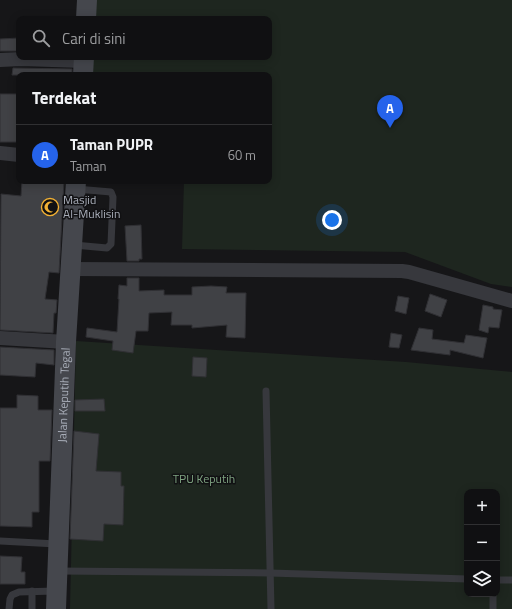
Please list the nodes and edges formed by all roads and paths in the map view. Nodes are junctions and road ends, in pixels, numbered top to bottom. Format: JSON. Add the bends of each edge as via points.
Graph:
{"nodes":[{"id":1,"x":87,"y":0,"type":"edge"},
{"id":2,"x":86,"y":16,"type":"edge"},
{"id":3,"x":16,"y":59,"type":"edge"},
{"id":4,"x":0,"y":60,"type":"edge"},
{"id":5,"x":38,"y":60,"type":"edge"},
{"id":6,"x":84,"y":64,"type":"edge"},
{"id":7,"x":0,"y":153,"type":"edge"},
{"id":8,"x":16,"y":155,"type":"edge"},
{"id":9,"x":76,"y":185,"type":"edge"},
{"id":10,"x":72,"y":245,"type":"junction"},
{"id":11,"x":70,"y":269,"type":"junction"},
{"id":12,"x":512,"y":301,"type":"edge"},
{"id":13,"x":0,"y":338,"type":"edge"},
{"id":14,"x":66,"y":342,"type":"junction"},
{"id":15,"x":266,"y":391,"type":"dead end"},
{"id":16,"x":0,"y":541,"type":"edge"},
{"id":17,"x":57,"y":544,"type":"junction"},
{"id":18,"x":56,"y":571,"type":"junction"},
{"id":19,"x":270,"y":572,"type":"junction"},
{"id":20,"x":464,"y":579,"type":"edge"},
{"id":21,"x":500,"y":580,"type":"edge"},
{"id":22,"x":512,"y":580,"type":"edge"},
{"id":23,"x":32,"y":592,"type":"junction"},
{"id":24,"x":493,"y":597,"type":"edge"},
{"id":25,"x":56,"y":600,"type":"edge"},
{"id":26,"x":9,"y":609,"type":"edge"},
{"id":27,"x":32,"y":609,"type":"edge"},
{"id":28,"x":271,"y":609,"type":"edge"},
{"id":29,"x":493,"y":609,"type":"edge"}],
"edges":[{"from":1,"to":2,"type":"main road"},
{"from":3,"to":4,"type":"street"},
{"from":5,"to":6,"type":"street"},
{"from":7,"to":8,"type":"street"},
{"from":9,"to":10,"type":"main road","name":"Jalan Keputih Tegal"},
{"from":9,"to":10,"type":"lane","via":[[113,193],[111,244],[107,248]]},
{"from":10,"to":11,"type":"main road","name":"Jalan Keputih Tegal"},
{"from":11,"to":12,"type":"street","via":[[402,271]]},
{"from":11,"to":14,"type":"main road","name":"Jalan Keputih Tegal"},
{"from":13,"to":14,"type":"street"},
{"from":14,"to":17,"type":"main road","name":"Jalan Keputih Tegal"},
{"from":15,"to":19,"type":"lane"},
{"from":16,"to":17,"type":"lane"},
{"from":17,"to":18,"type":"main road","name":"Jalan Keputih Tegal"},
{"from":18,"to":19,"type":"lane"},
{"from":18,"to":25,"type":"main road","name":"Jalan Keputih Tegal"},
{"from":19,"to":20,"type":"lane"},
{"from":19,"to":28,"type":"lane"},
{"from":21,"to":22,"type":"lane"},
{"from":23,"to":25,"type":"lane"},
{"from":23,"to":26,"type":"lane","via":[[12,595]]},
{"from":23,"to":27,"type":"lane"},
{"from":24,"to":29,"type":"lane"}]}
